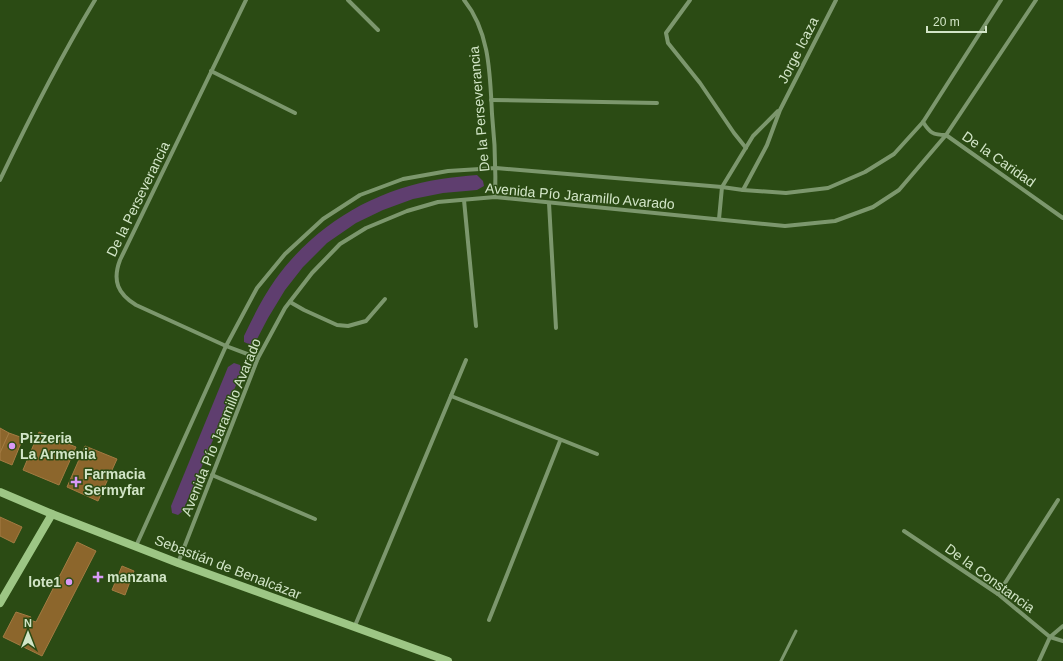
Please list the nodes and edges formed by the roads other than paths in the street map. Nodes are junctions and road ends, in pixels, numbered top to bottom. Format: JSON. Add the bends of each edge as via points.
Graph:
{"nodes":[{"id":1,"x":95,"y":0,"type":"edge"},
{"id":2,"x":246,"y":0,"type":"edge"},
{"id":3,"x":348,"y":0,"type":"edge"},
{"id":4,"x":464,"y":0,"type":"edge"},
{"id":5,"x":690,"y":0,"type":"edge"},
{"id":6,"x":836,"y":0,"type":"edge"},
{"id":7,"x":1001,"y":0,"type":"edge"},
{"id":8,"x":1036,"y":0,"type":"edge"},
{"id":9,"x":378,"y":30,"type":"dead end"},
{"id":10,"x":211,"y":71,"type":"junction"},
{"id":11,"x":492,"y":100,"type":"junction"},
{"id":12,"x":657,"y":103,"type":"dead end"},
{"id":13,"x":780,"y":110,"type":"junction"},
{"id":14,"x":295,"y":113,"type":"dead end"},
{"id":15,"x":923,"y":122,"type":"junction"},
{"id":16,"x":946,"y":135,"type":"junction"},
{"id":17,"x":746,"y":148,"type":"junction"},
{"id":18,"x":496,"y":168,"type":"junction"},
{"id":19,"x":0,"y":180,"type":"edge"},
{"id":20,"x":722,"y":187,"type":"junction"},
{"id":21,"x":743,"y":190,"type":"junction"},
{"id":22,"x":495,"y":197,"type":"junction"},
{"id":23,"x":464,"y":200,"type":"junction"},
{"id":24,"x":549,"y":203,"type":"junction"},
{"id":25,"x":1063,"y":218,"type":"edge"},
{"id":26,"x":719,"y":219,"type":"junction"},
{"id":27,"x":385,"y":299,"type":"dead end"},
{"id":28,"x":290,"y":302,"type":"junction"},
{"id":29,"x":476,"y":326,"type":"dead end"},
{"id":30,"x":556,"y":328,"type":"dead end"},
{"id":31,"x":226,"y":346,"type":"junction"},
{"id":32,"x":258,"y":358,"type":"junction"},
{"id":33,"x":466,"y":360,"type":"dead end"},
{"id":34,"x":451,"y":396,"type":"junction"},
{"id":35,"x":560,"y":441,"type":"junction"},
{"id":36,"x":597,"y":454,"type":"dead end"},
{"id":37,"x":212,"y":475,"type":"junction"},
{"id":38,"x":0,"y":492,"type":"edge"},
{"id":39,"x":1058,"y":500,"type":"dead end"},
{"id":40,"x":52,"y":514,"type":"junction"},
{"id":41,"x":315,"y":519,"type":"dead end"},
{"id":42,"x":904,"y":532,"type":"dead end"},
{"id":43,"x":136,"y":546,"type":"junction"},
{"id":44,"x":178,"y":563,"type":"junction"},
{"id":45,"x":998,"y":594,"type":"junction"},
{"id":46,"x":0,"y":603,"type":"edge"},
{"id":47,"x":488,"y":620,"type":"dead end"},
{"id":48,"x":1063,"y":626,"type":"edge"},
{"id":49,"x":354,"y":628,"type":"junction"},
{"id":50,"x":796,"y":631,"type":"dead end"},
{"id":51,"x":1050,"y":637,"type":"junction"},
{"id":52,"x":1063,"y":641,"type":"edge"},
{"id":53,"x":448,"y":661,"type":"edge"},
{"id":54,"x":781,"y":661,"type":"edge"},
{"id":55,"x":1039,"y":661,"type":"edge"}],
"edges":[{"from":1,"to":19,"type":"street","via":[[19,139]]},
{"from":2,"to":10,"type":"street","name":"De la Perseverancia"},
{"from":3,"to":9,"type":"street"},
{"from":4,"to":11,"type":"street","name":"De la Perseverancia","via":[[475,16],[482,34],[488,57]]},
{"from":5,"to":17,"type":"street","via":[[666,33],[668,43]]},
{"from":6,"to":13,"type":"street","name":"Jorge Icaza"},
{"from":7,"to":15,"type":"street","name":"Avenida Pío Jaramillo Avarado"},
{"from":8,"to":16,"type":"street","name":"Avenida Pío Jaramillo Avarado"},
{"from":10,"to":14,"type":"street"},
{"from":10,"to":31,"type":"street","name":"De la Perseverancia","via":[[120,260],[116,279],[124,296],[136,306]]},
{"from":11,"to":12,"type":"street"},
{"from":11,"to":18,"type":"street","name":"De la Perseverancia"},
{"from":13,"to":17,"type":"street","name":"Jorge Icaza","via":[[753,136]]},
{"from":13,"to":21,"type":"street","name":"Jorge Icaza","via":[[767,145]]},
{"from":15,"to":16,"type":"street","name":"De la Caridad","via":[[928,130],[937,135]]},
{"from":15,"to":21,"type":"street","name":"Avenida Pío Jaramillo Avarado","via":[[894,154],[865,172],[828,188],[786,193]]},
{"from":16,"to":25,"type":"street","name":"De la Caridad"},
{"from":16,"to":26,"type":"street","name":"Avenida Pío Jaramillo Avarado","via":[[899,190],[873,206],[835,221],[785,226]]},
{"from":17,"to":20,"type":"street","name":"Jorge Icaza"},
{"from":18,"to":20,"type":"street","name":"Avenida Pío Jaramillo Avarado"},
{"from":18,"to":22,"type":"street","name":"De la Perseverancia"},
{"from":18,"to":31,"type":"street","name":"Avenida Pío Jaramillo Avarado","via":[[448,171],[403,179],[360,195],[323,219],[285,254],[257,288]]},
{"from":20,"to":21,"type":"street","name":"Avenida Pío Jaramillo Avarado"},
{"from":20,"to":26,"type":"street"},
{"from":22,"to":23,"type":"street","name":"Avenida Pío Jaramillo Avarado"},
{"from":22,"to":24,"type":"street","name":"Avenida Pío Jaramillo Avarado"},
{"from":23,"to":28,"type":"street","name":"Avenida Pío Jaramillo Avarado","via":[[438,202],[407,211],[366,228],[340,244],[312,272]]},
{"from":23,"to":29,"type":"street"},
{"from":24,"to":26,"type":"street","name":"Avenida Pío Jaramillo Avarado"},
{"from":24,"to":30,"type":"street"},
{"from":27,"to":28,"type":"street","via":[[366,321],[348,326],[337,325]]},
{"from":28,"to":32,"type":"street","name":"Avenida Pío Jaramillo Avarado"},
{"from":31,"to":32,"type":"street","name":"De la Perseverancia"},
{"from":31,"to":43,"type":"street","name":"Avenida Pío Jaramillo Avarado"},
{"from":32,"to":37,"type":"street","name":"Avenida Pío Jaramillo Avarado"},
{"from":33,"to":34,"type":"street"},
{"from":34,"to":35,"type":"street"},
{"from":34,"to":49,"type":"street"},
{"from":35,"to":36,"type":"street"},
{"from":35,"to":47,"type":"street"},
{"from":37,"to":41,"type":"street"},
{"from":37,"to":44,"type":"street","name":"Avenida Pío Jaramillo Avarado"},
{"from":38,"to":40,"type":"main road","name":"Sebastián de Benalcázar"},
{"from":39,"to":45,"type":"street"},
{"from":40,"to":43,"type":"main road","name":"Sebastián de Benalcázar"},
{"from":40,"to":46,"type":"main road"},
{"from":42,"to":45,"type":"street","name":"De la Constancia"},
{"from":43,"to":44,"type":"main road","name":"Sebastián de Benalcázar"},
{"from":44,"to":49,"type":"main road","name":"Sebastián de Benalcázar"},
{"from":45,"to":51,"type":"street","name":"De la Constancia"},
{"from":48,"to":51,"type":"street"},
{"from":49,"to":53,"type":"main road","name":"Sebastián de Benalcázar"},
{"from":50,"to":54,"type":"lane"},
{"from":51,"to":52,"type":"street","name":"De la Constancia"},
{"from":51,"to":55,"type":"street"}]}
